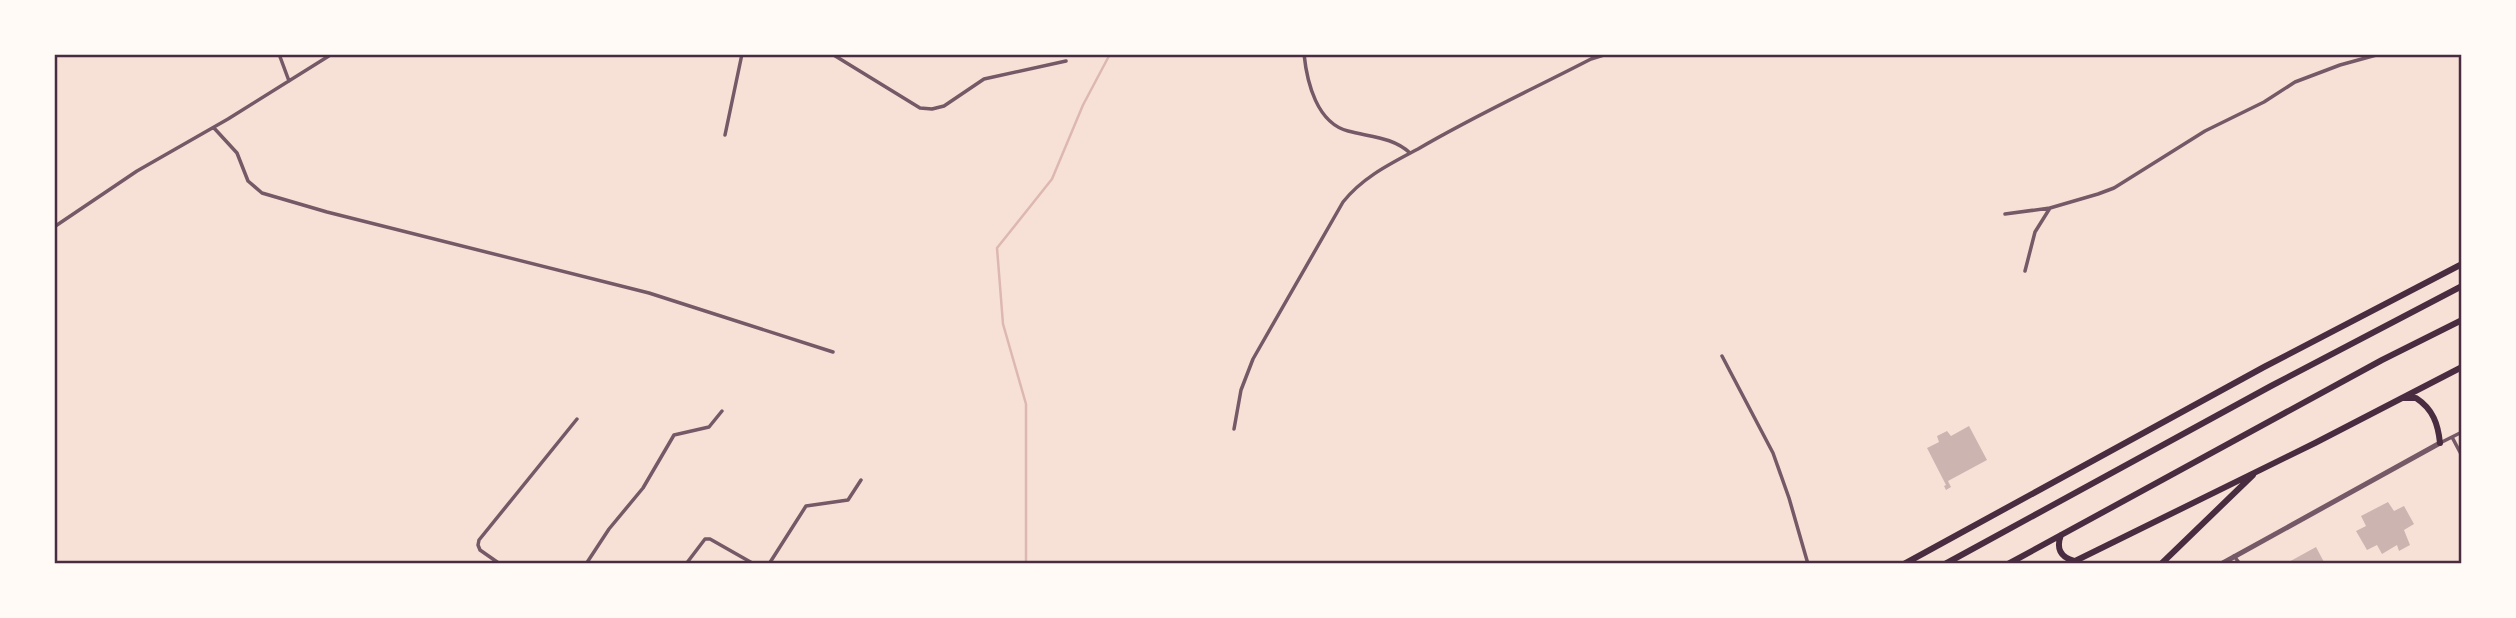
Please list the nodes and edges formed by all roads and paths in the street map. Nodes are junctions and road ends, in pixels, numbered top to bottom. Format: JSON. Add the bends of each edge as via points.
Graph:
{"nodes":[{"id":1,"x":279,"y":54,"type":"edge"},
{"id":2,"x":332,"y":54,"type":"edge"},
{"id":3,"x":742,"y":54,"type":"edge"},
{"id":4,"x":832,"y":54,"type":"edge"},
{"id":5,"x":1304,"y":54,"type":"edge"},
{"id":6,"x":1607,"y":54,"type":"edge"},
{"id":7,"x":2380,"y":54,"type":"edge"},
{"id":8,"x":1066,"y":61,"type":"dead end"},
{"id":9,"x":289,"y":81,"type":"junction"},
{"id":10,"x":214,"y":128,"type":"junction"},
{"id":11,"x":725,"y":135,"type":"dead end"},
{"id":12,"x":1410,"y":153,"type":"junction"},
{"id":13,"x":2050,"y":208,"type":"junction"},
{"id":14,"x":2005,"y":214,"type":"dead end"},
{"id":15,"x":54,"y":227,"type":"edge"},
{"id":16,"x":2462,"y":264,"type":"edge"},
{"id":17,"x":2025,"y":271,"type":"dead end"},
{"id":18,"x":2462,"y":286,"type":"edge"},
{"id":19,"x":2462,"y":320,"type":"edge"},
{"id":20,"x":833,"y":352,"type":"dead end"},
{"id":21,"x":1722,"y":356,"type":"dead end"},
{"id":22,"x":2462,"y":367,"type":"edge"},
{"id":23,"x":2402,"y":398,"type":"junction"},
{"id":24,"x":722,"y":411,"type":"dead end"},
{"id":25,"x":577,"y":419,"type":"dead end"},
{"id":26,"x":1234,"y":429,"type":"dead end"},
{"id":27,"x":2462,"y":432,"type":"edge"},
{"id":28,"x":2452,"y":437,"type":"junction"},
{"id":29,"x":2440,"y":443,"type":"junction"},
{"id":30,"x":2462,"y":456,"type":"edge"},
{"id":31,"x":2257,"y":471,"type":"junction"},
{"id":32,"x":861,"y":480,"type":"dead end"},
{"id":33,"x":2062,"y":533,"type":"junction"},
{"id":34,"x":2173,"y":551,"type":"junction"},
{"id":35,"x":2234,"y":556,"type":"junction"},
{"id":36,"x":2071,"y":562,"type":"edge"},
{"id":37,"x":500,"y":564,"type":"edge"},
{"id":38,"x":586,"y":564,"type":"edge"},
{"id":39,"x":686,"y":564,"type":"edge"},
{"id":40,"x":754,"y":564,"type":"edge"},
{"id":41,"x":769,"y":564,"type":"edge"},
{"id":42,"x":1808,"y":564,"type":"edge"},
{"id":43,"x":1904,"y":564,"type":"edge"},
{"id":44,"x":1945,"y":564,"type":"edge"},
{"id":45,"x":2008,"y":564,"type":"edge"},
{"id":46,"x":2161,"y":564,"type":"edge"},
{"id":47,"x":2172,"y":564,"type":"edge"},
{"id":48,"x":2221,"y":564,"type":"edge"},
{"id":49,"x":2240,"y":564,"type":"edge"}],
"edges":[{"from":1,"to":9,"type":"street"},
{"from":2,"to":9,"type":"street"},
{"from":3,"to":11,"type":"street"},
{"from":4,"to":8,"type":"street","via":[[920,108],[932,109],[984,79]]},
{"from":5,"to":12,"type":"street","via":[[1310,89],[1325,118],[1345,131],[1387,140]]},
{"from":6,"to":12,"type":"street"},
{"from":7,"to":13,"type":"street","via":[[2295,82],[2114,188]]},
{"from":9,"to":10,"type":"street"},
{"from":10,"to":15,"type":"street","via":[[137,171]]},
{"from":10,"to":20,"type":"street","via":[[237,153],[248,181],[262,193],[649,293]]},
{"from":12,"to":26,"type":"street","via":[[1365,180],[1343,202],[1253,359]]},
{"from":13,"to":14,"type":"street"},
{"from":13,"to":17,"type":"street","via":[[2035,232]]},
{"from":16,"to":43,"type":"main road"},
{"from":18,"to":44,"type":"main road"},
{"from":19,"to":33,"type":"main road"},
{"from":21,"to":42,"type":"street","via":[[1773,453]]},
{"from":22,"to":23,"type":"main road"},
{"from":23,"to":29,"type":"main road","via":[[2424,403],[2436,421]]},
{"from":23,"to":31,"type":"main road"},
{"from":24,"to":38,"type":"street","via":[[709,427],[674,435],[643,488]]},
{"from":25,"to":37,"type":"street","via":[[479,540],[481,550]]},
{"from":27,"to":28,"type":"street"},
{"from":28,"to":29,"type":"street"},
{"from":28,"to":30,"type":"street"},
{"from":29,"to":35,"type":"street"},
{"from":31,"to":34,"type":"main road"},
{"from":31,"to":36,"type":"main road"},
{"from":32,"to":41,"type":"street","via":[[848,500],[807,506]]},
{"from":33,"to":36,"type":"main road","via":[[2059,551]]},
{"from":33,"to":45,"type":"main road"},
{"from":34,"to":46,"type":"main road"},
{"from":34,"to":47,"type":"main road"},
{"from":35,"to":48,"type":"street"},
{"from":35,"to":49,"type":"street"},
{"from":39,"to":40,"type":"street","via":[[705,539]]}]}
